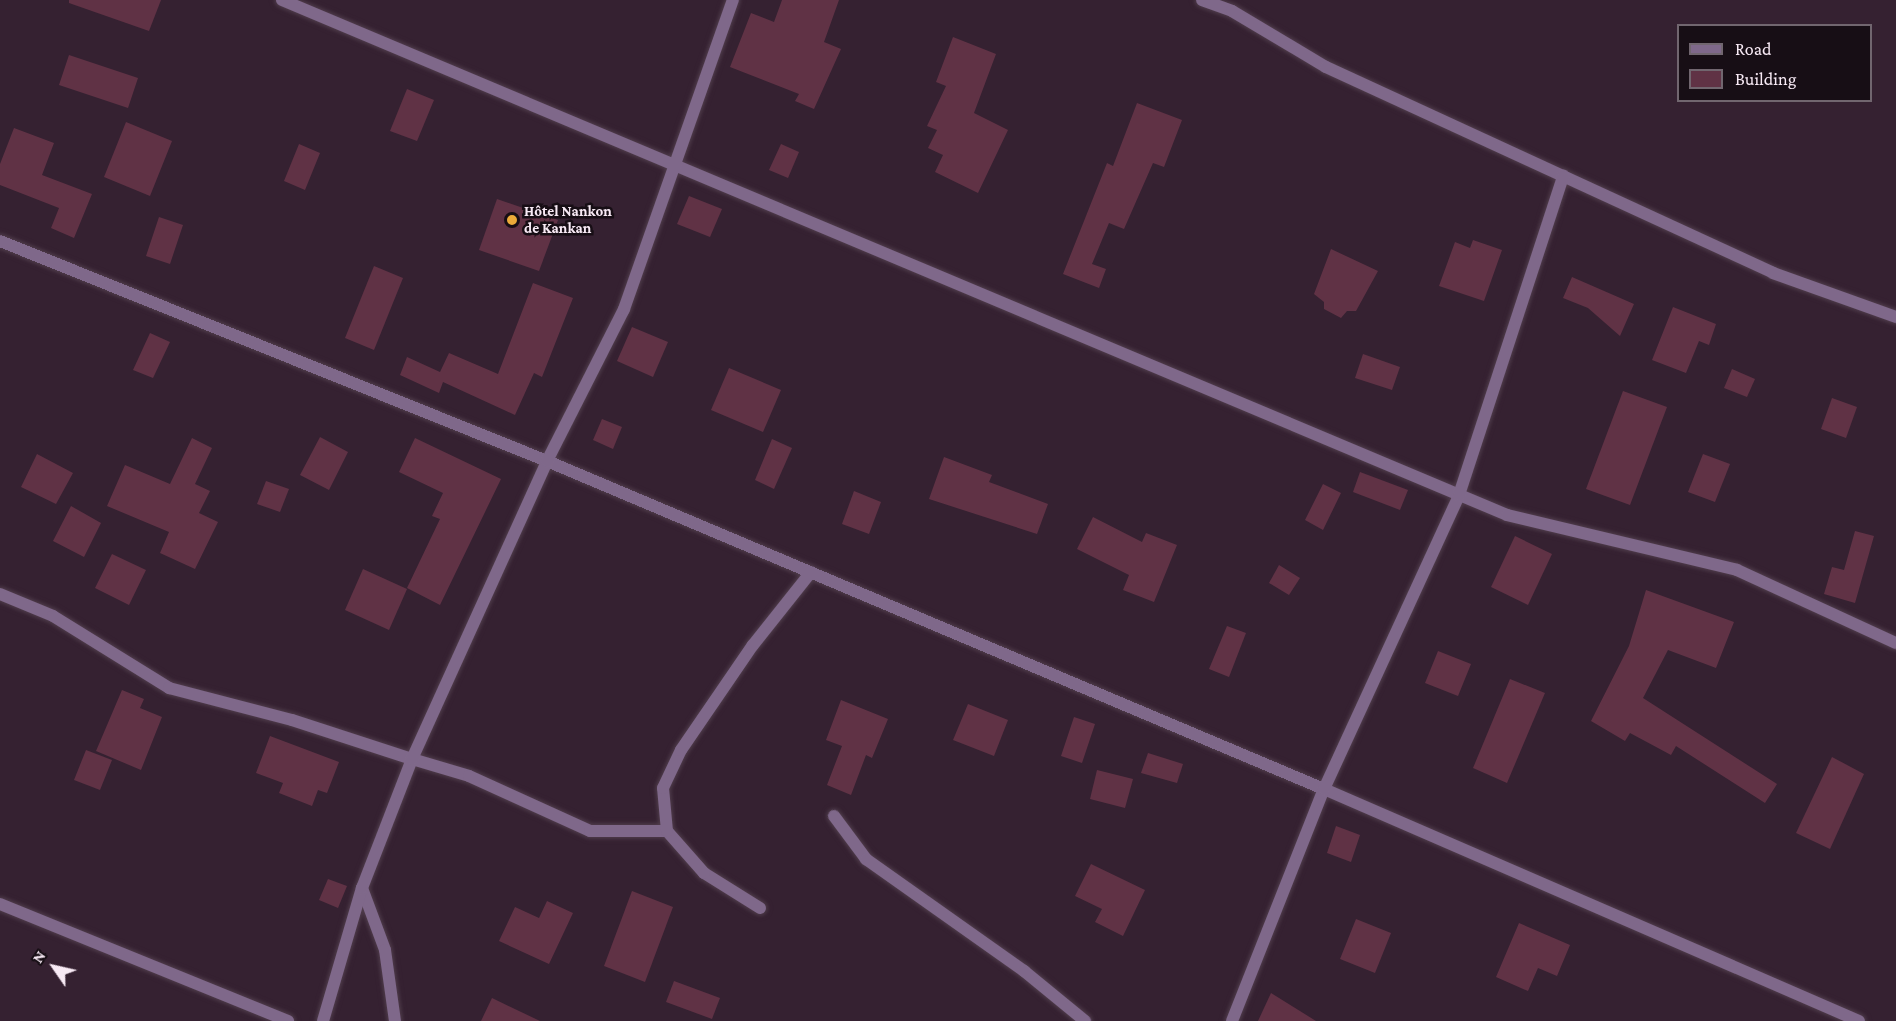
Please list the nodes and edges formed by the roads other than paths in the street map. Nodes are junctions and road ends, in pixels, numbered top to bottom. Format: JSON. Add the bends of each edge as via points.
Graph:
{"nodes":[{"id":1,"x":282,"y":0,"type":"edge"},
{"id":2,"x":733,"y":0,"type":"edge"},
{"id":3,"x":1202,"y":0,"type":"edge"},
{"id":4,"x":1230,"y":6,"type":"edge"},
{"id":5,"x":675,"y":163,"type":"junction"},
{"id":6,"x":1563,"y":176,"type":"junction"},
{"id":7,"x":0,"y":241,"type":"edge"},
{"id":8,"x":1896,"y":317,"type":"edge"},
{"id":9,"x":547,"y":461,"type":"junction"},
{"id":10,"x":1459,"y":495,"type":"junction"},
{"id":11,"x":811,"y":573,"type":"junction"},
{"id":12,"x":0,"y":594,"type":"edge"},
{"id":13,"x":1896,"y":643,"type":"edge"},
{"id":14,"x":412,"y":759,"type":"junction"},
{"id":15,"x":1324,"y":789,"type":"junction"},
{"id":16,"x":834,"y":816,"type":"dead end"},
{"id":17,"x":667,"y":831,"type":"junction"},
{"id":18,"x":362,"y":888,"type":"junction"},
{"id":19,"x":0,"y":904,"type":"edge"},
{"id":20,"x":760,"y":908,"type":"dead end"},
{"id":21,"x":288,"y":1021,"type":"edge"},
{"id":22,"x":323,"y":1021,"type":"edge"},
{"id":23,"x":395,"y":1021,"type":"edge"},
{"id":24,"x":1084,"y":1021,"type":"edge"},
{"id":25,"x":1232,"y":1021,"type":"edge"},
{"id":26,"x":1859,"y":1021,"type":"edge"}],
"edges":[{"from":1,"to":5,"type":"street"},
{"from":2,"to":5,"type":"street"},
{"from":3,"to":4,"type":"street"},
{"from":4,"to":6,"type":"street","via":[[1326,67]]},
{"from":5,"to":9,"type":"street","via":[[624,309]]},
{"from":5,"to":10,"type":"street"},
{"from":6,"to":8,"type":"street","via":[[1773,273]]},
{"from":6,"to":10,"type":"street"},
{"from":7,"to":9,"type":"street"},
{"from":9,"to":11,"type":"street"},
{"from":9,"to":14,"type":"street"},
{"from":10,"to":13,"type":"street","via":[[1506,515],[1737,570]]},
{"from":10,"to":15,"type":"street"},
{"from":11,"to":15,"type":"street"},
{"from":11,"to":17,"type":"street","via":[[753,645],[681,750],[663,788]]},
{"from":12,"to":14,"type":"street","via":[[53,616],[169,688],[292,720]]},
{"from":14,"to":17,"type":"street","via":[[469,776],[590,831]]},
{"from":14,"to":18,"type":"street"},
{"from":15,"to":25,"type":"street"},
{"from":15,"to":26,"type":"street"},
{"from":16,"to":24,"type":"street","via":[[866,859],[1024,971]]},
{"from":17,"to":20,"type":"street","via":[[704,873]]},
{"from":18,"to":22,"type":"street"},
{"from":18,"to":23,"type":"street","via":[[385,950]]},
{"from":19,"to":21,"type":"street"}]}
